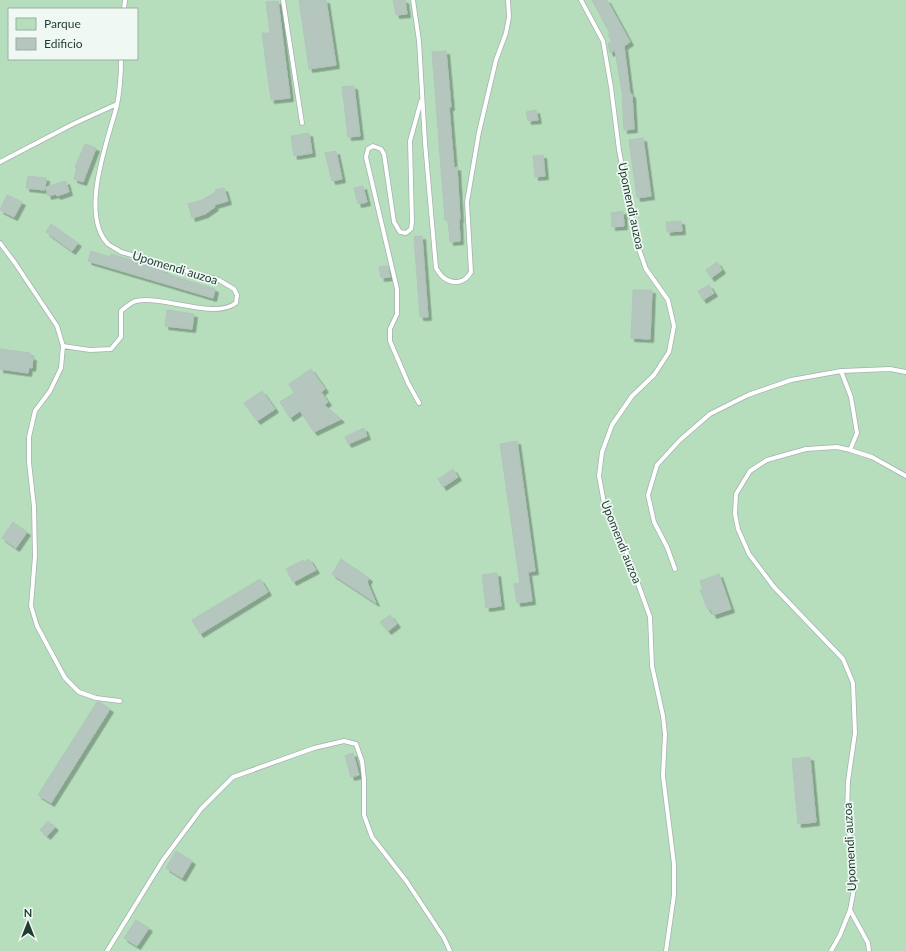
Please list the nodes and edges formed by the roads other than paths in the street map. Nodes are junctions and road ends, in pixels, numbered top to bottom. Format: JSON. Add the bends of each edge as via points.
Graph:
{"nodes":[{"id":1,"x":283,"y":0,"type":"edge"},
{"id":2,"x":413,"y":0,"type":"edge"},
{"id":3,"x":508,"y":0,"type":"edge"},
{"id":4,"x":581,"y":0,"type":"edge"},
{"id":5,"x":121,"y":60,"type":"edge"},
{"id":6,"x":422,"y":97,"type":"junction"},
{"id":7,"x":117,"y":104,"type":"junction"},
{"id":8,"x":302,"y":122,"type":"dead end"},
{"id":9,"x":0,"y":162,"type":"edge"},
{"id":10,"x":0,"y":243,"type":"edge"},
{"id":11,"x":63,"y":346,"type":"junction"},
{"id":12,"x":841,"y":371,"type":"junction"},
{"id":13,"x":906,"y":372,"type":"edge"},
{"id":14,"x":418,"y":403,"type":"dead end"},
{"id":15,"x":850,"y":450,"type":"junction"},
{"id":16,"x":906,"y":476,"type":"edge"},
{"id":17,"x":675,"y":570,"type":"dead end"},
{"id":18,"x":120,"y":701,"type":"dead end"},
{"id":19,"x":850,"y":910,"type":"junction"},
{"id":20,"x":108,"y":951,"type":"edge"},
{"id":21,"x":450,"y":951,"type":"edge"},
{"id":22,"x":666,"y":951,"type":"edge"},
{"id":23,"x":831,"y":951,"type":"edge"},
{"id":24,"x":869,"y":951,"type":"edge"}],
"edges":[{"from":1,"to":8,"type":"lane"},
{"from":2,"to":6,"type":"lane"},
{"from":3,"to":6,"type":"lane","via":[[509,17],[506,32],[496,60],[473,161],[468,202],[470,272],[468,278],[461,282],[443,278],[436,268]]},
{"from":4,"to":22,"type":"lane","name":"Upomendi auzoa","via":[[603,41],[636,241],[646,269],[668,300],[674,326],[669,352],[654,375],[632,396],[612,425],[602,452],[599,476],[604,503],[623,542],[650,617],[652,666],[665,734],[663,776],[674,864],[674,895]]},
{"from":5,"to":7,"type":"lane","name":"Upomendi auzoa"},
{"from":6,"to":14,"type":"lane","via":[[410,141],[412,222],[411,229],[406,233],[400,232],[394,222],[384,154],[373,146],[368,149],[366,157],[398,289],[397,314],[390,329],[390,341]]},
{"from":7,"to":9,"type":"lane"},
{"from":7,"to":11,"type":"lane","name":"Upomendi auzoa","via":[[97,179],[96,211],[101,233],[109,244],[121,252],[219,280],[234,289],[236,303],[230,308],[210,309],[155,300],[134,301],[121,311],[121,337],[111,348],[90,350]]},
{"from":10,"to":11,"type":"lane","via":[[57,326]]},
{"from":11,"to":18,"type":"lane","via":[[61,368],[50,391],[34,411],[29,437],[35,556],[31,606],[37,626],[65,678],[79,692],[96,698]]},
{"from":12,"to":13,"type":"lane","via":[[890,369]]},
{"from":12,"to":15,"type":"lane","via":[[851,397],[857,433]]},
{"from":12,"to":17,"type":"lane","via":[[791,380],[748,395],[710,414],[680,440],[658,465],[648,495],[654,522]]},
{"from":15,"to":16,"type":"lane","name":"Upomendi auzoa","via":[[872,457]]},
{"from":15,"to":19,"type":"lane","name":"Upomendi auzoa","via":[[837,447],[806,449],[766,460],[750,471],[736,494],[735,514],[738,529],[749,554],[774,587],[843,659],[853,683],[855,733],[848,781],[847,815],[854,889]]},
{"from":19,"to":23,"type":"lane","name":"Upomendi auzoa"},
{"from":19,"to":24,"type":"lane","via":[[868,943]]},
{"from":20,"to":21,"type":"lane","via":[[164,860],[201,808],[234,777],[314,748],[344,741],[356,744],[362,761],[364,815],[372,837],[406,882]]}]}
